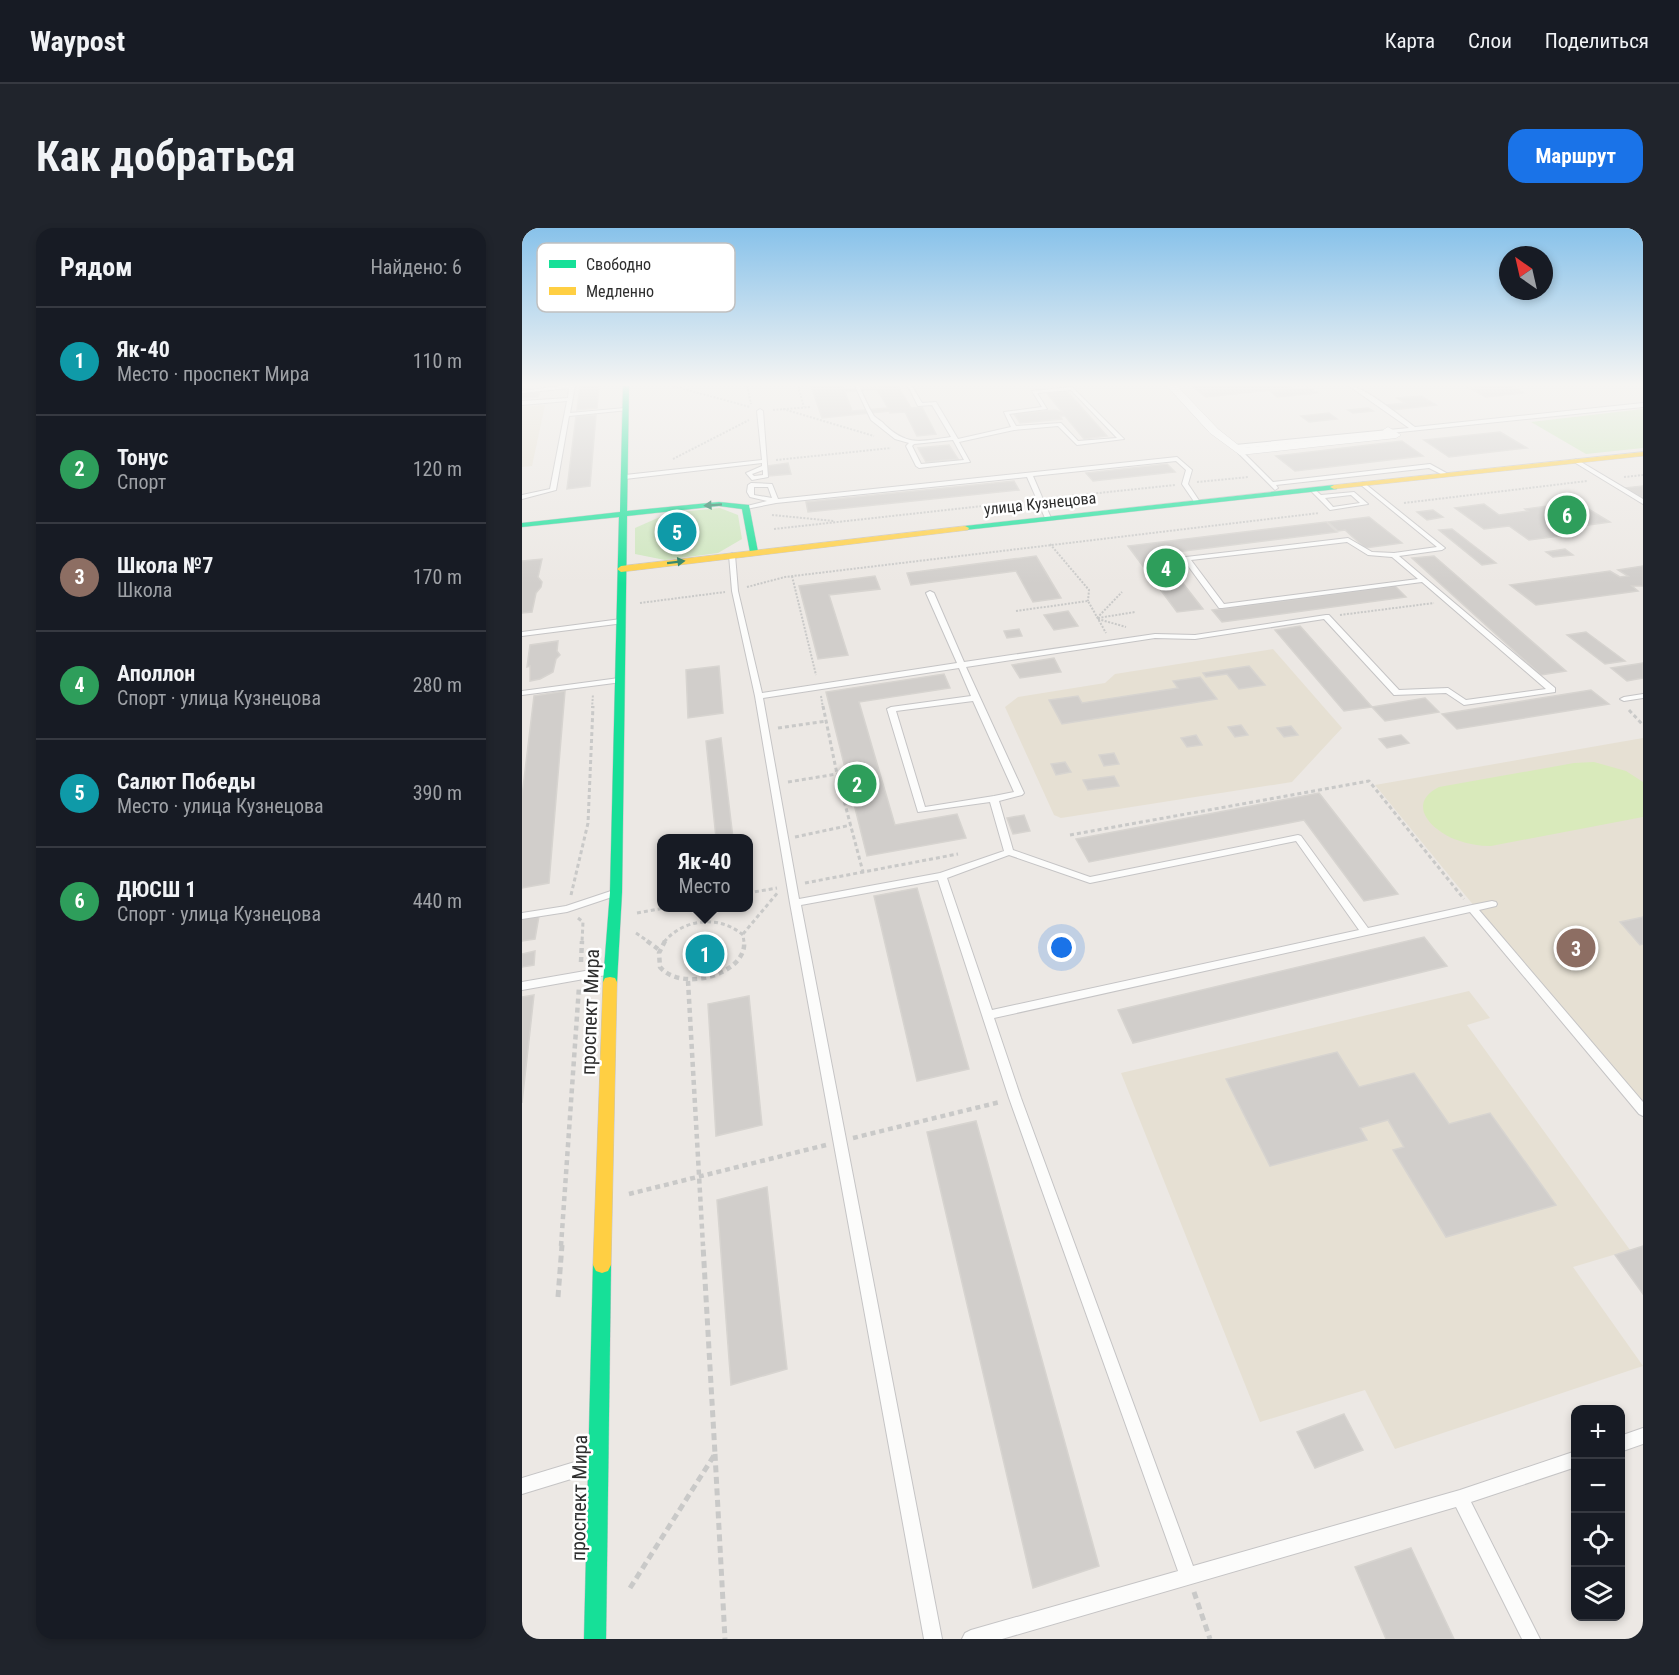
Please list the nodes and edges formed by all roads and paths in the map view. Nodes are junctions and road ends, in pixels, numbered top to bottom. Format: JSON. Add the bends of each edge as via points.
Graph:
{"nodes":[{"id":1,"x":561,"y":452,"type":"edge"},
{"id":2,"x":625,"y":452,"type":"edge"},
{"id":3,"x":686,"y":452,"type":"edge"},
{"id":4,"x":763,"y":452,"type":"edge"},
{"id":5,"x":853,"y":452,"type":"edge"},
{"id":6,"x":914,"y":452,"type":"edge"},
{"id":7,"x":962,"y":452,"type":"edge"},
{"id":8,"x":1239,"y":452,"type":"edge"},
{"id":9,"x":1641,"y":455,"type":"edge"},
{"id":10,"x":670,"y":460,"type":"dead end"},
{"id":11,"x":1576,"y":461,"type":"junction"},
{"id":12,"x":764,"y":464,"type":"junction"},
{"id":13,"x":1029,"y":475,"type":"junction"},
{"id":14,"x":1447,"y":475,"type":"junction"},
{"id":15,"x":1643,"y":475,"type":"edge"},
{"id":16,"x":1265,"y":476,"type":"junction"},
{"id":17,"x":625,"y":477,"type":"junction"},
{"id":18,"x":1605,"y":479,"type":"junction"},
{"id":19,"x":1185,"y":484,"type":"junction"},
{"id":20,"x":1363,"y":484,"type":"junction"},
{"id":21,"x":1276,"y":489,"type":"junction"},
{"id":22,"x":1316,"y":493,"type":"junction"},
{"id":23,"x":522,"y":497,"type":"edge"},
{"id":24,"x":1039,"y":500,"type":"junction"},
{"id":25,"x":1197,"y":502,"type":"junction"},
{"id":26,"x":1643,"y":502,"type":"edge"},
{"id":27,"x":1389,"y":505,"type":"junction"},
{"id":28,"x":747,"y":510,"type":"junction"},
{"id":29,"x":1319,"y":513,"type":"dead end"},
{"id":30,"x":624,"y":514,"type":"junction"},
{"id":31,"x":1048,"y":518,"type":"junction"},
{"id":32,"x":843,"y":521,"type":"junction"},
{"id":33,"x":522,"y":525,"type":"edge"},
{"id":34,"x":865,"y":525,"type":"dead end"},
{"id":35,"x":774,"y":530,"type":"dead end"},
{"id":36,"x":1049,"y":544,"type":"junction"},
{"id":37,"x":754,"y":552,"type":"junction"},
{"id":38,"x":732,"y":555,"type":"junction"},
{"id":39,"x":1394,"y":555,"type":"junction"},
{"id":40,"x":621,"y":569,"type":"junction"},
{"id":41,"x":792,"y":576,"type":"junction"},
{"id":42,"x":1425,"y":580,"type":"junction"},
{"id":43,"x":735,"y":591,"type":"junction"},
{"id":44,"x":1122,"y":592,"type":"dead end"},
{"id":45,"x":930,"y":593,"type":"dead end"},
{"id":46,"x":1088,"y":601,"type":"junction"},
{"id":47,"x":1450,"y":602,"type":"junction"},
{"id":48,"x":621,"y":605,"type":"junction"},
{"id":49,"x":1016,"y":611,"type":"dead end"},
{"id":50,"x":1135,"y":612,"type":"dead end"},
{"id":51,"x":1326,"y":617,"type":"junction"},
{"id":52,"x":1097,"y":618,"type":"junction"},
{"id":53,"x":621,"y":621,"type":"junction"},
{"id":54,"x":522,"y":634,"type":"edge"},
{"id":55,"x":1111,"y":642,"type":"junction"},
{"id":56,"x":963,"y":666,"type":"junction"},
{"id":57,"x":619,"y":680,"type":"junction"},
{"id":58,"x":819,"y":686,"type":"junction"},
{"id":59,"x":522,"y":693,"type":"edge"},
{"id":60,"x":593,"y":693,"type":"dead end"},
{"id":61,"x":759,"y":696,"type":"junction"},
{"id":62,"x":1643,"y":696,"type":"edge"},
{"id":63,"x":975,"y":698,"type":"junction"},
{"id":64,"x":1624,"y":699,"type":"dead end"},
{"id":65,"x":827,"y":721,"type":"junction"},
{"id":66,"x":765,"y":730,"type":"junction"},
{"id":67,"x":837,"y":774,"type":"junction"},
{"id":68,"x":776,"y":784,"type":"junction"},
{"id":69,"x":994,"y":799,"type":"junction"},
{"id":70,"x":851,"y":825,"type":"junction"},
{"id":71,"x":1070,"y":835,"type":"dead end"},
{"id":72,"x":786,"y":839,"type":"junction"},
{"id":73,"x":1009,"y":852,"type":"junction"},
{"id":74,"x":963,"y":854,"type":"dead end"},
{"id":75,"x":942,"y":876,"type":"junction"},
{"id":76,"x":782,"y":887,"type":"dead end"},
{"id":77,"x":616,"y":892,"type":"junction"},
{"id":78,"x":795,"y":903,"type":"junction"},
{"id":79,"x":1492,"y":904,"type":"dead end"},
{"id":80,"x":1472,"y":908,"type":"junction"},
{"id":81,"x":567,"y":909,"type":"junction"},
{"id":82,"x":522,"y":916,"type":"edge"},
{"id":83,"x":1366,"y":932,"type":"junction"},
{"id":84,"x":743,"y":934,"type":"junction"},
{"id":85,"x":610,"y":971,"type":"junction"},
{"id":86,"x":580,"y":976,"type":"junction"},
{"id":87,"x":688,"y":981,"type":"junction"},
{"id":88,"x":522,"y":986,"type":"edge"},
{"id":89,"x":989,"y":1015,"type":"junction"},
{"id":90,"x":1015,"y":1098,"type":"junction"},
{"id":91,"x":1643,"y":1112,"type":"edge"},
{"id":92,"x":840,"y":1141,"type":"junction"},
{"id":93,"x":699,"y":1176,"type":"junction"},
{"id":94,"x":602,"y":1200,"type":"junction"},
{"id":95,"x":558,"y":1298,"type":"dead end"},
{"id":96,"x":1643,"y":1436,"type":"edge"},
{"id":97,"x":1625,"y":1442,"type":"edge"},
{"id":98,"x":715,"y":1454,"type":"junction"},
{"id":99,"x":1571,"y":1460,"type":"edge"},
{"id":100,"x":600,"y":1462,"type":"junction"},
{"id":101,"x":522,"y":1486,"type":"edge"},
{"id":102,"x":1460,"y":1498,"type":"junction"},
{"id":103,"x":1188,"y":1576,"type":"junction"},
{"id":104,"x":623,"y":1599,"type":"dead end"},
{"id":105,"x":595,"y":1639,"type":"edge"},
{"id":106,"x":725,"y":1639,"type":"edge"},
{"id":107,"x":933,"y":1639,"type":"edge"},
{"id":108,"x":971,"y":1639,"type":"edge"},
{"id":109,"x":1210,"y":1639,"type":"edge"},
{"id":110,"x":1530,"y":1639,"type":"edge"}],
"edges":[{"from":1,"to":23,"type":"lane","via":[[553,490]]},
{"from":2,"to":17,"type":"street","name":"проспект Мира"},
{"from":3,"to":10,"type":"path"},
{"from":4,"to":12,"type":"lane"},
{"from":5,"to":12,"type":"path"},
{"from":6,"to":7,"type":"lane","via":[[920,466],[968,461]]},
{"from":8,"to":16,"type":"lane"},
{"from":9,"to":11,"type":"street","name":"улица Кузнецова"},
{"from":11,"to":14,"type":"street","name":"улица Кузнецова"},
{"from":11,"to":18,"type":"lane"},
{"from":12,"to":17,"type":"lane"},
{"from":13,"to":19,"type":"lane","via":[[1177,459],[1189,470]]},
{"from":13,"to":24,"type":"lane"},
{"from":13,"to":28,"type":"lane","via":[[776,501]]},
{"from":14,"to":20,"type":"street","name":"улица Кузнецова"},
{"from":14,"to":21,"type":"lane","via":[[1431,466]]},
{"from":15,"to":18,"type":"path"},
{"from":16,"to":19,"type":"path"},
{"from":16,"to":21,"type":"lane"},
{"from":17,"to":30,"type":"street","name":"проспект Мира"},
{"from":18,"to":26,"type":"lane"},
{"from":18,"to":27,"type":"path"},
{"from":19,"to":24,"type":"path"},
{"from":19,"to":25,"type":"lane"},
{"from":20,"to":22,"type":"street","name":"улица Кузнецова"},
{"from":20,"to":27,"type":"lane"},
{"from":21,"to":22,"type":"street","name":"улица Кузнецова"},
{"from":21,"to":25,"type":"street","name":"улица Кузнецова"},
{"from":22,"to":22,"type":"lane","via":[[1352,493],[1365,504],[1332,509]]},
{"from":24,"to":31,"type":"lane"},
{"from":24,"to":32,"type":"path"},
{"from":25,"to":31,"type":"street","name":"улица Кузнецова"},
{"from":27,"to":39,"type":"lane","via":[[1442,548]]},
{"from":28,"to":30,"type":"street","one_way":true,"via":[[719,504]]},
{"from":28,"to":32,"type":"path"},
{"from":28,"to":37,"type":"street"},
{"from":29,"to":36,"type":"path"},
{"from":30,"to":33,"type":"street"},
{"from":30,"to":40,"type":"street","name":"проспект Мира"},
{"from":31,"to":37,"type":"street","name":"улица Кузнецова"},
{"from":32,"to":34,"type":"path"},
{"from":32,"to":35,"type":"path"},
{"from":36,"to":41,"type":"path"},
{"from":36,"to":46,"type":"path","via":[[1089,590]]},
{"from":37,"to":38,"type":"street","name":"улица Кузнецова"},
{"from":40,"to":38,"type":"street","name":"улица Кузнецова","one_way":true},
{"from":38,"to":43,"type":"lane"},
{"from":39,"to":42,"type":"lane"},
{"from":39,"to":42,"type":"lane","via":[[1370,554],[1348,540],[1186,559],[1222,606]]},
{"from":40,"to":48,"type":"street","name":"проспект Мира"},
{"from":41,"to":43,"type":"path"},
{"from":41,"to":58,"type":"path"},
{"from":42,"to":47,"type":"lane"},
{"from":43,"to":48,"type":"path"},
{"from":43,"to":61,"type":"lane"},
{"from":44,"to":52,"type":"path"},
{"from":45,"to":56,"type":"lane"},
{"from":46,"to":49,"type":"path"},
{"from":46,"to":52,"type":"path"},
{"from":47,"to":51,"type":"path"},
{"from":47,"to":51,"type":"lane","via":[[1552,690],[1464,703],[1448,690],[1397,693]]},
{"from":48,"to":53,"type":"street","name":"проспект Мира"},
{"from":50,"to":52,"type":"path"},
{"from":51,"to":55,"type":"lane","via":[[1195,637],[1155,636]]},
{"from":52,"to":55,"type":"path"},
{"from":53,"to":54,"type":"lane"},
{"from":53,"to":57,"type":"street","name":"проспект Мира"},
{"from":55,"to":56,"type":"lane"},
{"from":56,"to":58,"type":"lane"},
{"from":56,"to":63,"type":"lane"},
{"from":57,"to":59,"type":"lane"},
{"from":57,"to":77,"type":"street","name":"проспект Мира"},
{"from":58,"to":61,"type":"lane"},
{"from":58,"to":65,"type":"path"},
{"from":60,"to":81,"type":"path","via":[[588,823]]},
{"from":61,"to":66,"type":"lane"},
{"from":62,"to":64,"type":"lane"},
{"from":63,"to":69,"type":"lane","via":[[1019,793]]},
{"from":63,"to":69,"type":"lane","via":[[891,709],[921,810]]},
{"from":65,"to":66,"type":"path"},
{"from":65,"to":67,"type":"path"},
{"from":66,"to":68,"type":"lane"},
{"from":67,"to":68,"type":"path"},
{"from":67,"to":70,"type":"path"},
{"from":68,"to":72,"type":"lane"},
{"from":69,"to":73,"type":"lane"},
{"from":70,"to":72,"type":"path"},
{"from":70,"to":74,"type":"path","via":[[863,872]]},
{"from":71,"to":80,"type":"path","via":[[1369,781]]},
{"from":72,"to":78,"type":"lane"},
{"from":73,"to":75,"type":"lane"},
{"from":73,"to":83,"type":"lane","via":[[1090,880],[1299,838]]},
{"from":75,"to":78,"type":"lane"},
{"from":75,"to":89,"type":"lane"},
{"from":76,"to":84,"type":"path"},
{"from":77,"to":81,"type":"lane"},
{"from":77,"to":85,"type":"street","name":"проспект Мира"},
{"from":78,"to":92,"type":"lane"},
{"from":79,"to":80,"type":"lane"},
{"from":80,"to":83,"type":"lane"},
{"from":80,"to":91,"type":"lane"},
{"from":81,"to":82,"type":"lane"},
{"from":81,"to":86,"type":"path","via":[[583,922]]},
{"from":83,"to":89,"type":"lane"},
{"from":84,"to":87,"type":"path","via":[[744,951],[729,969],[717,976]]},
{"from":84,"to":87,"type":"path","via":[[726,923],[713,921],[687,926],[664,940],[658,949],[658,967],[665,974]]},
{"from":85,"to":86,"type":"lane"},
{"from":85,"to":94,"type":"street","name":"проспект Мира"},
{"from":86,"to":88,"type":"lane"},
{"from":86,"to":95,"type":"path"},
{"from":87,"to":93,"type":"path"},
{"from":89,"to":90,"type":"lane"},
{"from":90,"to":92,"type":"path"},
{"from":90,"to":103,"type":"lane"},
{"from":92,"to":93,"type":"path"},
{"from":92,"to":107,"type":"lane"},
{"from":93,"to":94,"type":"path"},
{"from":93,"to":98,"type":"path"},
{"from":94,"to":100,"type":"street","name":"проспект Мира"},
{"from":96,"to":97,"type":"lane"},
{"from":98,"to":104,"type":"path"},
{"from":98,"to":106,"type":"path"},
{"from":99,"to":102,"type":"lane"},
{"from":100,"to":101,"type":"lane"},
{"from":100,"to":105,"type":"street","name":"проспект Мира"},
{"from":102,"to":103,"type":"lane"},
{"from":102,"to":110,"type":"lane"},
{"from":103,"to":108,"type":"lane"},
{"from":103,"to":109,"type":"path"}]}
